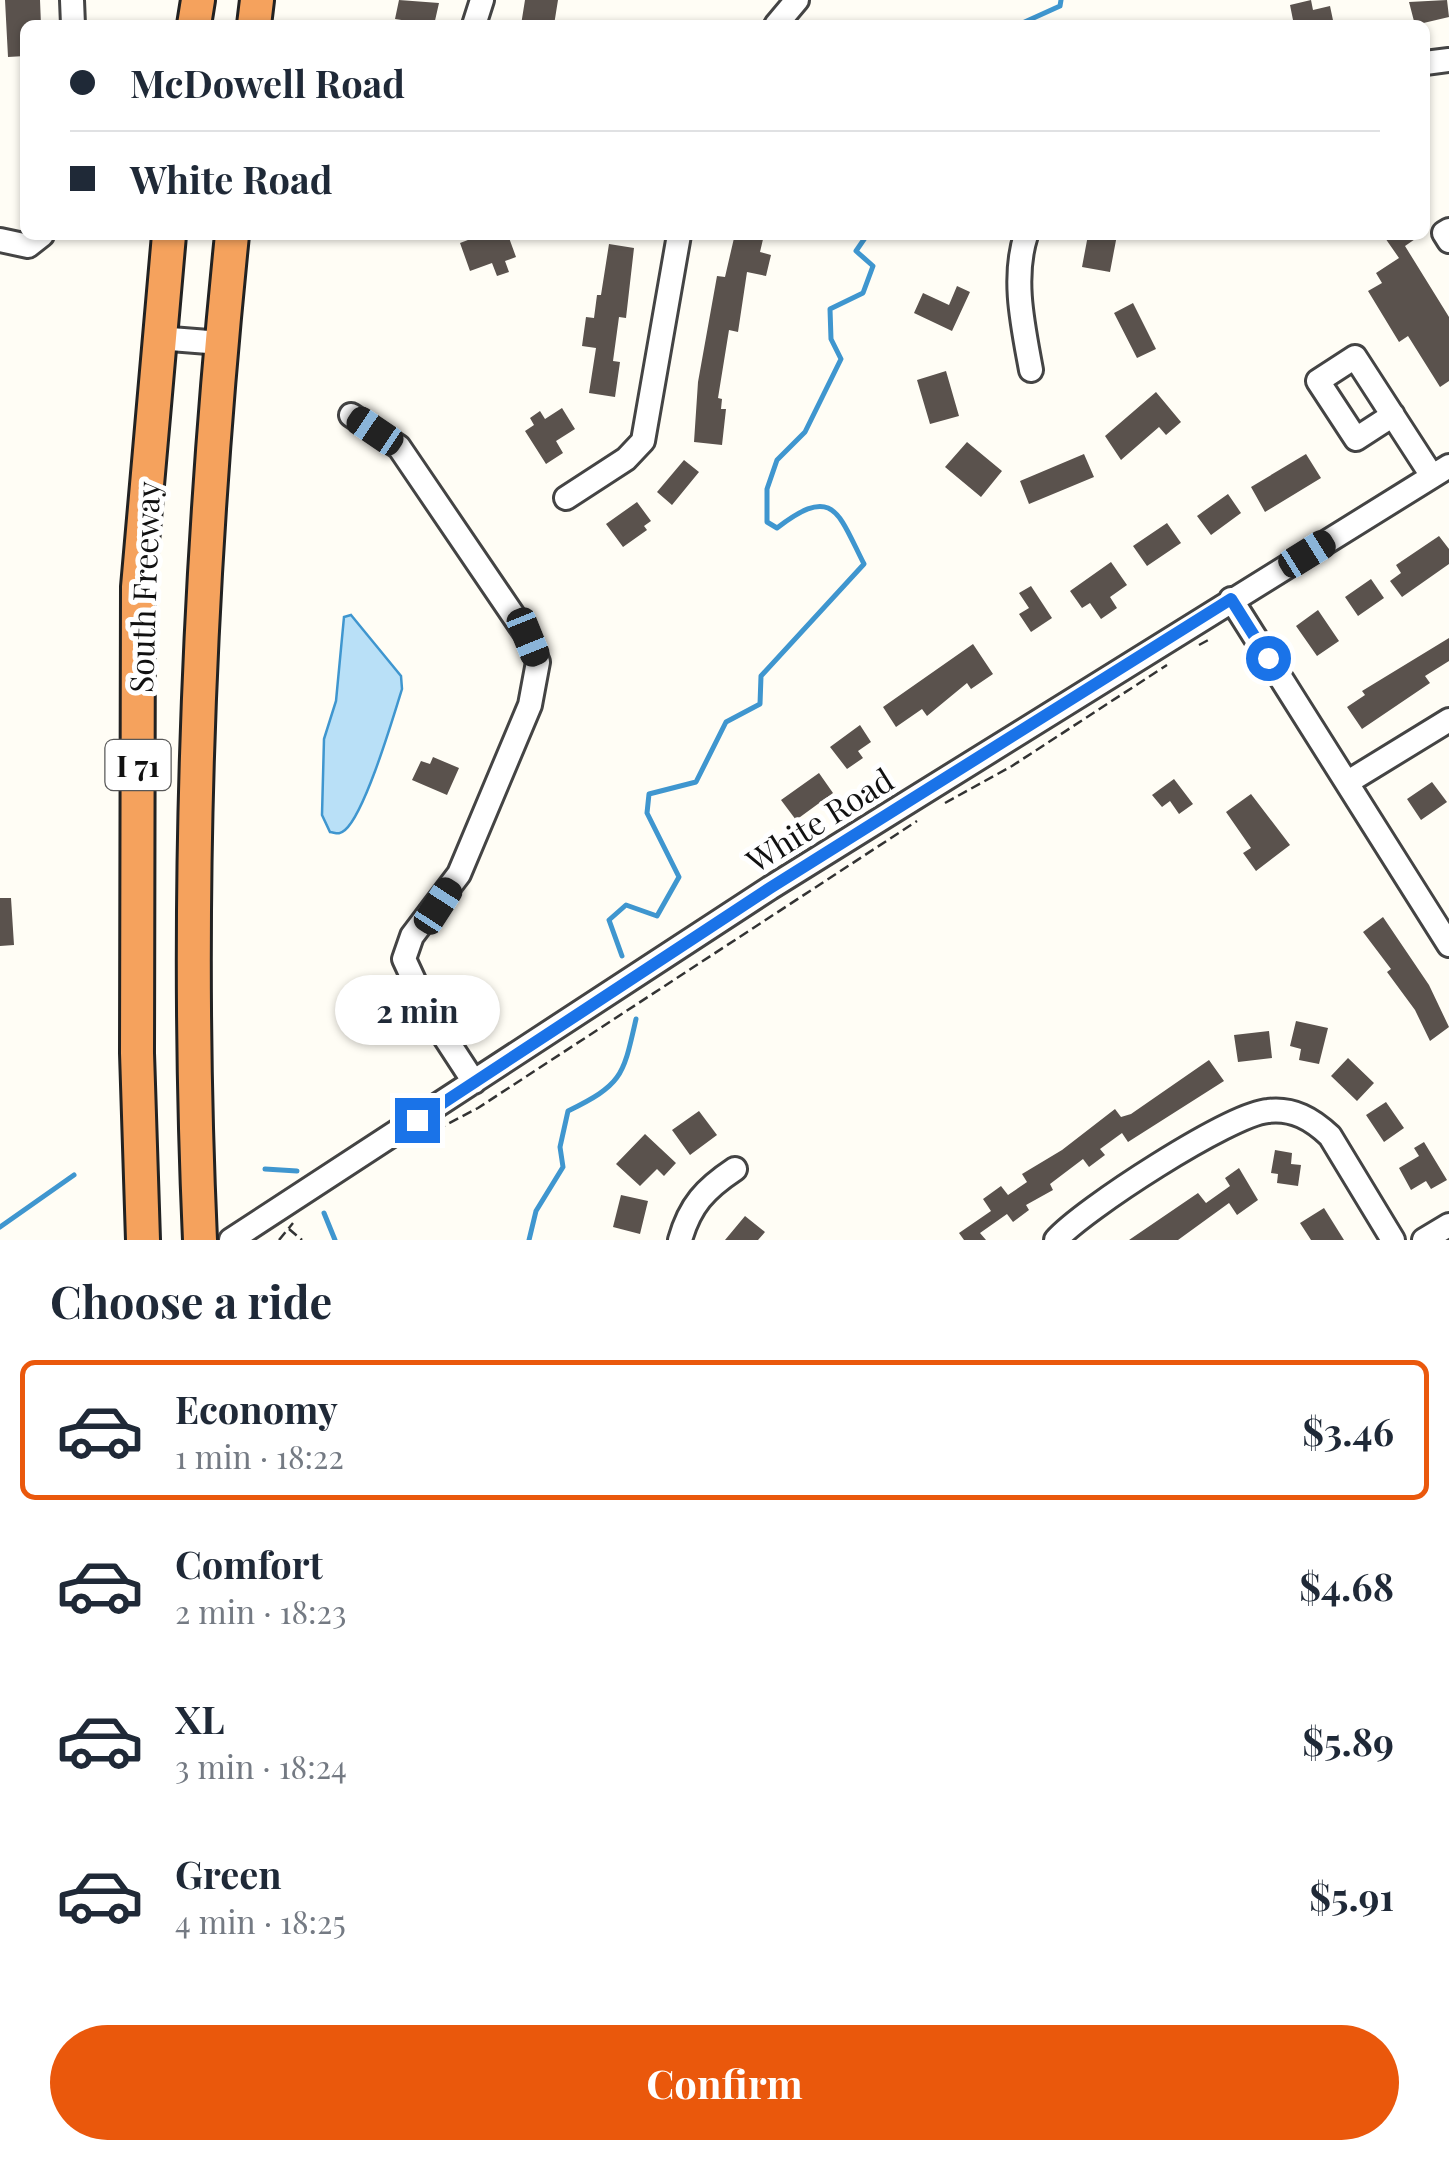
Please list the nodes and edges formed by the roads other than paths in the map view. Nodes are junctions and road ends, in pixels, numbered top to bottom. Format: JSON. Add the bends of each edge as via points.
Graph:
{"nodes":[{"id":1,"x":798,"y":0,"type":"edge"},
{"id":2,"x":780,"y":20,"type":"edge"},
{"id":3,"x":1449,"y":230,"type":"edge"},
{"id":4,"x":0,"y":240,"type":"edge"},
{"id":5,"x":32,"y":240,"type":"edge"},
{"id":6,"x":168,"y":240,"type":"edge"},
{"id":7,"x":232,"y":240,"type":"edge"},
{"id":8,"x":678,"y":240,"type":"edge"},
{"id":9,"x":1025,"y":240,"type":"edge"},
{"id":10,"x":1449,"y":241,"type":"edge"},
{"id":11,"x":158,"y":338,"type":"junction"},
{"id":12,"x":222,"y":343,"type":"junction"},
{"id":13,"x":1030,"y":370,"type":"dead end"},
{"id":14,"x":351,"y":415,"type":"dead end"},
{"id":15,"x":1393,"y":415,"type":"dead end"},
{"id":16,"x":1441,"y":471,"type":"edge"},
{"id":17,"x":566,"y":498,"type":"dead end"},
{"id":18,"x":1231,"y":599,"type":"junction"},
{"id":19,"x":1449,"y":720,"type":"edge"},
{"id":20,"x":1348,"y":782,"type":"junction"},
{"id":21,"x":1449,"y":944,"type":"edge"},
{"id":22,"x":474,"y":1082,"type":"junction"},
{"id":23,"x":735,"y":1169,"type":"dead end"},
{"id":24,"x":200,"y":1224,"type":"edge"},
{"id":25,"x":1449,"y":1225,"type":"edge"},
{"id":26,"x":143,"y":1240,"type":"edge"},
{"id":27,"x":231,"y":1240,"type":"edge"},
{"id":28,"x":680,"y":1240,"type":"edge"},
{"id":29,"x":1056,"y":1240,"type":"edge"},
{"id":30,"x":1393,"y":1240,"type":"edge"},
{"id":31,"x":1424,"y":1240,"type":"edge"}],
"edges":[{"from":1,"to":2,"type":"street"},
{"from":3,"to":10,"type":"street"},
{"from":4,"to":5,"type":"street","via":[[20,246]]},
{"from":6,"to":11,"type":"highway","name":"South Freeway","number":"I 71"},
{"from":7,"to":12,"type":"highway","name":"South Freeway","number":"I 71"},
{"from":8,"to":17,"type":"street","via":[[643,441]]},
{"from":9,"to":13,"type":"street","via":[[1020,272]]},
{"from":11,"to":12,"type":"street"},
{"from":11,"to":26,"type":"highway","name":"South Freeway","number":"I 71","via":[[138,588]]},
{"from":12,"to":24,"type":"highway","name":"South Freeway","number":"I 71","via":[[196,844]]},
{"from":14,"to":22,"type":"street","via":[[398,447],[528,637],[538,662],[530,705],[460,874],[412,936],[404,959],[428,1013]]},
{"from":15,"to":16,"type":"street"},
{"from":16,"to":18,"type":"street","name":"White Road"},
{"from":18,"to":20,"type":"street"},
{"from":18,"to":22,"type":"street","name":"White Road"},
{"from":19,"to":20,"type":"street"},
{"from":20,"to":21,"type":"street"},
{"from":22,"to":27,"type":"street","name":"White Road"},
{"from":23,"to":28,"type":"street","via":[[688,1210]]},
{"from":25,"to":31,"type":"street"},
{"from":29,"to":30,"type":"street","via":[[1094,1206],[1229,1126],[1263,1110],[1283,1110],[1330,1136]]}]}
